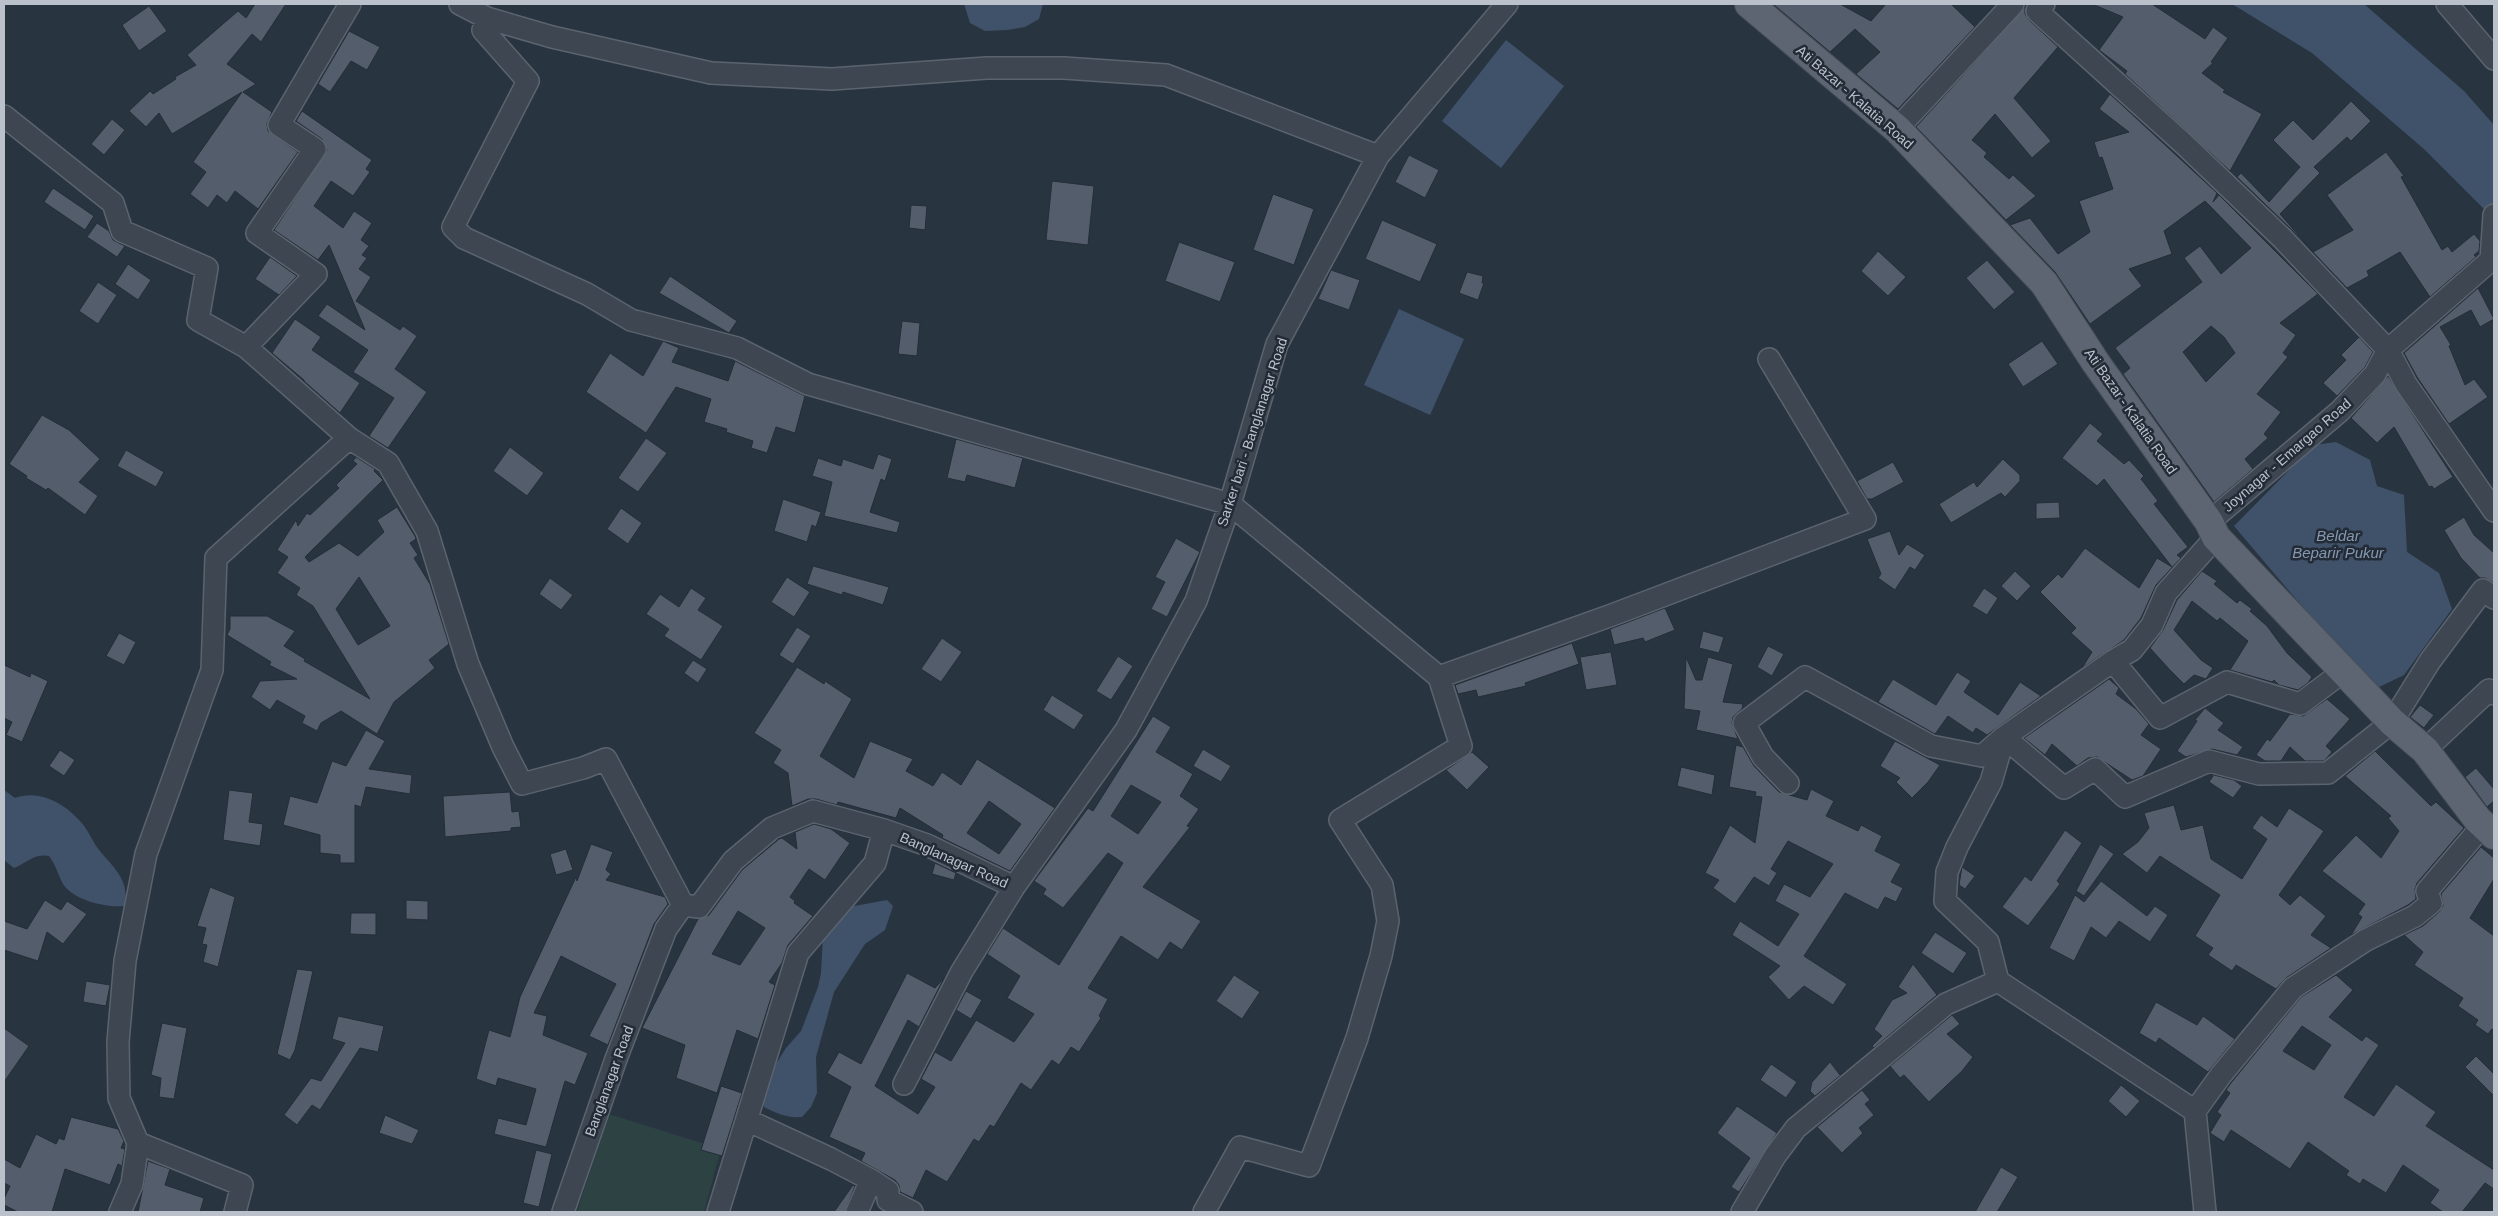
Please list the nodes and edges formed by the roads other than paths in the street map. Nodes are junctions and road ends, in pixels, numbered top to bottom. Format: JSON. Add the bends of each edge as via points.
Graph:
{"nodes":[{"id":1,"x":350,"y":4,"type":"edge"},
{"id":2,"x":460,"y":4,"type":"edge"},
{"id":3,"x":1507,"y":4,"type":"edge"},
{"id":4,"x":1749,"y":4,"type":"edge"},
{"id":5,"x":2013,"y":4,"type":"edge"},
{"id":6,"x":2044,"y":4,"type":"edge"},
{"id":7,"x":2448,"y":4,"type":"edge"},
{"id":8,"x":487,"y":18,"type":"junction"},
{"id":9,"x":2494,"y":59,"type":"edge"},
{"id":10,"x":4,"y":116,"type":"edge"},
{"id":11,"x":1897,"y":129,"type":"junction"},
{"id":12,"x":1378,"y":156,"type":"junction"},
{"id":13,"x":2494,"y":215,"type":"edge"},
{"id":14,"x":246,"y":347,"type":"junction"},
{"id":15,"x":2388,"y":350,"type":"junction"},
{"id":16,"x":1769,"y":359,"type":"dead end"},
{"id":17,"x":349,"y":438,"type":"junction"},
{"id":18,"x":1230,"y":504,"type":"junction"},
{"id":19,"x":2494,"y":511,"type":"edge"},
{"id":20,"x":2213,"y":530,"type":"junction"},
{"id":21,"x":2494,"y":598,"type":"edge"},
{"id":22,"x":2113,"y":660,"type":"junction"},
{"id":23,"x":2344,"y":671,"type":"junction"},
{"id":24,"x":1438,"y":677,"type":"junction"},
{"id":25,"x":2494,"y":694,"type":"edge"},
{"id":26,"x":2392,"y":722,"type":"junction"},
{"id":27,"x":1126,"y":730,"type":"joint"},
{"id":28,"x":2004,"y":737,"type":"junction"},
{"id":29,"x":2425,"y":750,"type":"junction"},
{"id":30,"x":1788,"y":783,"type":"dead end"},
{"id":31,"x":884,"y":830,"type":"junction"},
{"id":32,"x":2489,"y":830,"type":"edge"},
{"id":33,"x":1014,"y":887,"type":"junction"},
{"id":34,"x":683,"y":905,"type":"junction"},
{"id":35,"x":1998,"y":981,"type":"junction"},
{"id":36,"x":904,"y":1084,"type":"dead end"},
{"id":37,"x":2195,"y":1111,"type":"junction"},
{"id":38,"x":747,"y":1120,"type":"junction"},
{"id":39,"x":138,"y":1143,"type":"junction"},
{"id":40,"x":872,"y":1180,"type":"junction"},
{"id":41,"x":120,"y":1212,"type":"edge"},
{"id":42,"x":235,"y":1212,"type":"edge"},
{"id":43,"x":563,"y":1212,"type":"edge"},
{"id":44,"x":718,"y":1212,"type":"edge"},
{"id":45,"x":857,"y":1212,"type":"edge"},
{"id":46,"x":912,"y":1212,"type":"edge"},
{"id":47,"x":1204,"y":1212,"type":"edge"},
{"id":48,"x":1742,"y":1212,"type":"edge"},
{"id":49,"x":2205,"y":1212,"type":"edge"}],
"edges":[{"from":1,"to":14,"type":"street","via":[[279,125],[316,149],[257,233],[316,274]]},
{"from":2,"to":8,"type":"street"},
{"from":3,"to":12,"type":"street","name":"Sarker bari - Banglanagar Road"},
{"from":4,"to":11,"type":"main road","name":"Ati Bazar - Kalatia Road"},
{"from":5,"to":11,"type":"street"},
{"from":6,"to":15,"type":"street","via":[[2037,11],[2283,239]]},
{"from":7,"to":9,"type":"street"},
{"from":8,"to":12,"type":"street","via":[[552,37],[711,73],[832,79],[987,68],[1054,68],[1166,75]]},
{"from":8,"to":18,"type":"street","via":[[483,30],[528,81],[452,227],[464,238],[587,294],[630,320],[737,348],[808,384]]},
{"from":10,"to":14,"type":"street","via":[[113,203],[122,231],[207,268],[198,320]]},
{"from":11,"to":20,"type":"main road","name":"Ati Bazar - Kalatia Road","via":[[2044,283]]},
{"from":12,"to":18,"type":"street","name":"Sarker bari - Banglanagar Road","via":[[1277,344]]},
{"from":13,"to":15,"type":"street","name":"Joynagar - Emargao Road","via":[[2491,260]]},
{"from":14,"to":17,"type":"street"},
{"from":15,"to":19,"type":"street","via":[[2406,384]]},
{"from":15,"to":20,"type":"street","name":"Joynagar - Emargao Road","via":[[2375,374],[2340,412]]},
{"from":16,"to":24,"type":"street","via":[[1865,519]]},
{"from":17,"to":34,"type":"street","via":[[388,464],[427,531],[468,664],[522,784],[606,759]]},
{"from":17,"to":39,"type":"street","via":[[216,558],[212,670],[146,854],[126,961],[118,1042],[119,1098]]},
{"from":18,"to":24,"type":"street"},
{"from":18,"to":27,"type":"street","name":"Sarker bari - Banglanagar Road","via":[[1196,601]]},
{"from":20,"to":22,"type":"street","name":"Joynagar - Emargao Road","via":[[2166,593],[2152,625],[2132,650]]},
{"from":20,"to":23,"type":"main road","name":"Ati Bazar - Kalatia Road"},
{"from":21,"to":26,"type":"street","via":[[2483,590],[2430,661]]},
{"from":22,"to":23,"type":"street","via":[[2160,718],[2227,682],[2300,704]]},
{"from":22,"to":28,"type":"street","name":"Joynagar - Emargao Road"},
{"from":23,"to":26,"type":"main road","name":"Ati Bazar - Kalatia Road"},
{"from":24,"to":47,"type":"street","via":[[1461,746],[1340,820],[1382,885],[1388,920],[1357,1038],[1309,1166],[1240,1147]]},
{"from":25,"to":29,"type":"street","via":[[2489,690]]},
{"from":26,"to":28,"type":"street","via":[[2328,773],[2259,774],[2208,761],[2125,797],[2095,769],[2064,788]]},
{"from":26,"to":29,"type":"main road","name":"Ati Bazar - Kalatia Road"},
{"from":27,"to":33,"type":"street","name":"Banglanagar Road"},
{"from":28,"to":30,"type":"street","name":"Joynagar - Emargao Road","via":[[1982,756],[1931,746],[1805,676],[1744,723],[1763,757]]},
{"from":28,"to":35,"type":"street","via":[[1991,782],[1947,872],[1945,902],[1988,942]]},
{"from":29,"to":32,"type":"main road","name":"Ati Bazar - Kalatia Road"},
{"from":31,"to":33,"type":"street","name":"Banglanagar Road","via":[[927,845]]},
{"from":31,"to":34,"type":"street","name":"Banglanagar Road","via":[[813,811],[772,828],[734,861],[699,908]]},
{"from":31,"to":38,"type":"street","via":[[875,863],[798,953]]},
{"from":32,"to":37,"type":"street","via":[[2427,891],[2431,903],[2415,916],[2366,940],[2293,988]]},
{"from":33,"to":36,"type":"street","via":[[962,971]]},
{"from":34,"to":43,"type":"street","name":"Banglanagar Road","via":[[663,939],[616,1059]]},
{"from":35,"to":37,"type":"street"},
{"from":35,"to":48,"type":"street","via":[[1946,1004],[1796,1128],[1775,1156]]},
{"from":37,"to":49,"type":"street"},
{"from":38,"to":40,"type":"street"},
{"from":38,"to":44,"type":"street"},
{"from":39,"to":41,"type":"street","via":[[132,1184]]},
{"from":39,"to":42,"type":"street","via":[[242,1185]]},
{"from":40,"to":45,"type":"street"},
{"from":40,"to":46,"type":"street","via":[[888,1191],[888,1200]]}]}
